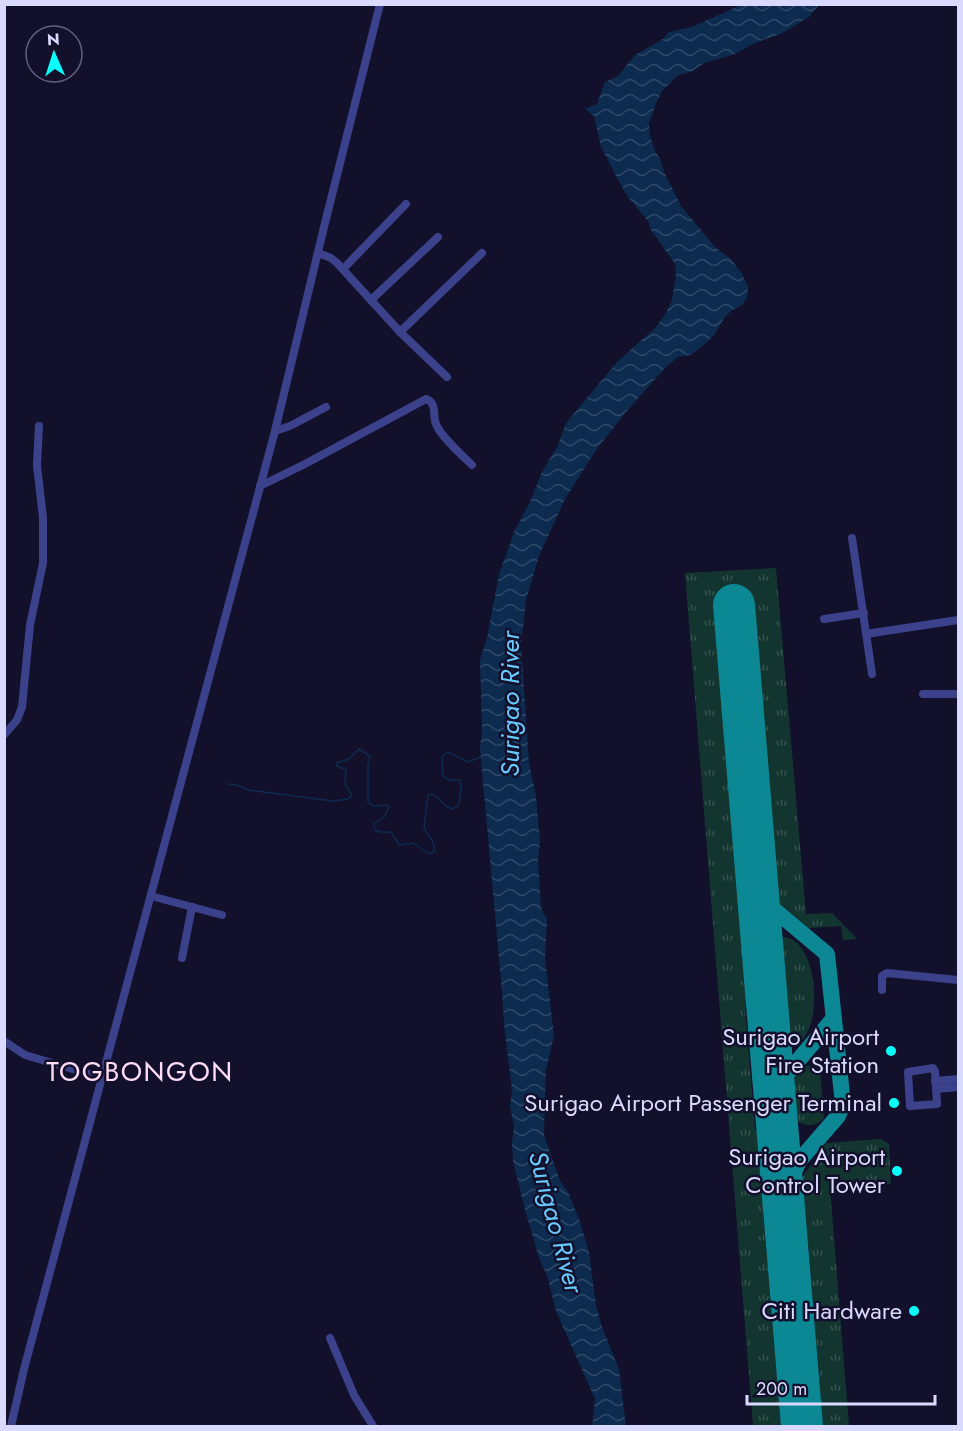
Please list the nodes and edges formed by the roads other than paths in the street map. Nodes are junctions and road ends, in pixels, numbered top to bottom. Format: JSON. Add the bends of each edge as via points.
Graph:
{"nodes":[{"id":1,"x":381,"y":4,"type":"edge"},
{"id":2,"x":406,"y":204,"type":"dead end"},
{"id":3,"x":438,"y":237,"type":"dead end"},
{"id":4,"x":318,"y":253,"type":"junction"},
{"id":5,"x":482,"y":253,"type":"dead end"},
{"id":6,"x":343,"y":269,"type":"junction"},
{"id":7,"x":371,"y":300,"type":"junction"},
{"id":8,"x":400,"y":332,"type":"junction"},
{"id":9,"x":447,"y":377,"type":"dead end"},
{"id":10,"x":326,"y":407,"type":"dead end"},
{"id":11,"x":39,"y":426,"type":"dead end"},
{"id":12,"x":275,"y":431,"type":"junction"},
{"id":13,"x":472,"y":465,"type":"dead end"},
{"id":14,"x":260,"y":486,"type":"junction"},
{"id":15,"x":852,"y":538,"type":"dead end"},
{"id":16,"x":864,"y":613,"type":"junction"},
{"id":17,"x":824,"y":619,"type":"dead end"},
{"id":18,"x":958,"y":620,"type":"edge"},
{"id":19,"x":866,"y":634,"type":"junction"},
{"id":20,"x":872,"y":674,"type":"dead end"},
{"id":21,"x":923,"y":694,"type":"dead end"},
{"id":22,"x":958,"y":694,"type":"edge"},
{"id":23,"x":4,"y":735,"type":"edge"},
{"id":24,"x":151,"y":896,"type":"junction"},
{"id":25,"x":192,"y":907,"type":"junction"},
{"id":26,"x":222,"y":915,"type":"dead end"},
{"id":27,"x":182,"y":958,"type":"dead end"},
{"id":28,"x":958,"y":980,"type":"edge"},
{"id":29,"x":882,"y":990,"type":"dead end"},
{"id":30,"x":4,"y":1041,"type":"edge"},
{"id":31,"x":103,"y":1078,"type":"junction"},
{"id":32,"x":958,"y":1079,"type":"edge"},
{"id":33,"x":935,"y":1085,"type":"junction"},
{"id":34,"x":958,"y":1088,"type":"edge"},
{"id":35,"x":330,"y":1338,"type":"dead end"},
{"id":36,"x":11,"y":1426,"type":"edge"},
{"id":37,"x":373,"y":1426,"type":"edge"}],
"edges":[{"from":1,"to":4,"type":"street"},
{"from":2,"to":6,"type":"street"},
{"from":3,"to":7,"type":"street"},
{"from":4,"to":6,"type":"street","via":[[332,258]]},
{"from":4,"to":12,"type":"street"},
{"from":5,"to":8,"type":"street"},
{"from":6,"to":7,"type":"street"},
{"from":7,"to":8,"type":"street"},
{"from":8,"to":9,"type":"street"},
{"from":10,"to":12,"type":"street"},
{"from":11,"to":23,"type":"street","via":[[42,563],[30,625],[22,707]]},
{"from":12,"to":14,"type":"street"},
{"from":13,"to":14,"type":"street","via":[[436,427],[434,405],[426,399]]},
{"from":14,"to":24,"type":"street"},
{"from":15,"to":16,"type":"street"},
{"from":16,"to":17,"type":"street"},
{"from":16,"to":19,"type":"street"},
{"from":18,"to":19,"type":"street"},
{"from":19,"to":20,"type":"street"},
{"from":21,"to":22,"type":"street"},
{"from":24,"to":25,"type":"street"},
{"from":24,"to":31,"type":"street"},
{"from":25,"to":26,"type":"street"},
{"from":25,"to":27,"type":"street"},
{"from":28,"to":29,"type":"street","via":[[887,973],[882,978]]},
{"from":30,"to":31,"type":"street","via":[[26,1055]]},
{"from":31,"to":36,"type":"street"},
{"from":32,"to":33,"type":"street"},
{"from":33,"to":33,"type":"street","via":[[933,1068],[910,1070],[910,1106],[937,1104]]},
{"from":33,"to":34,"type":"street"},
{"from":35,"to":37,"type":"street","via":[[354,1395]]}]}
